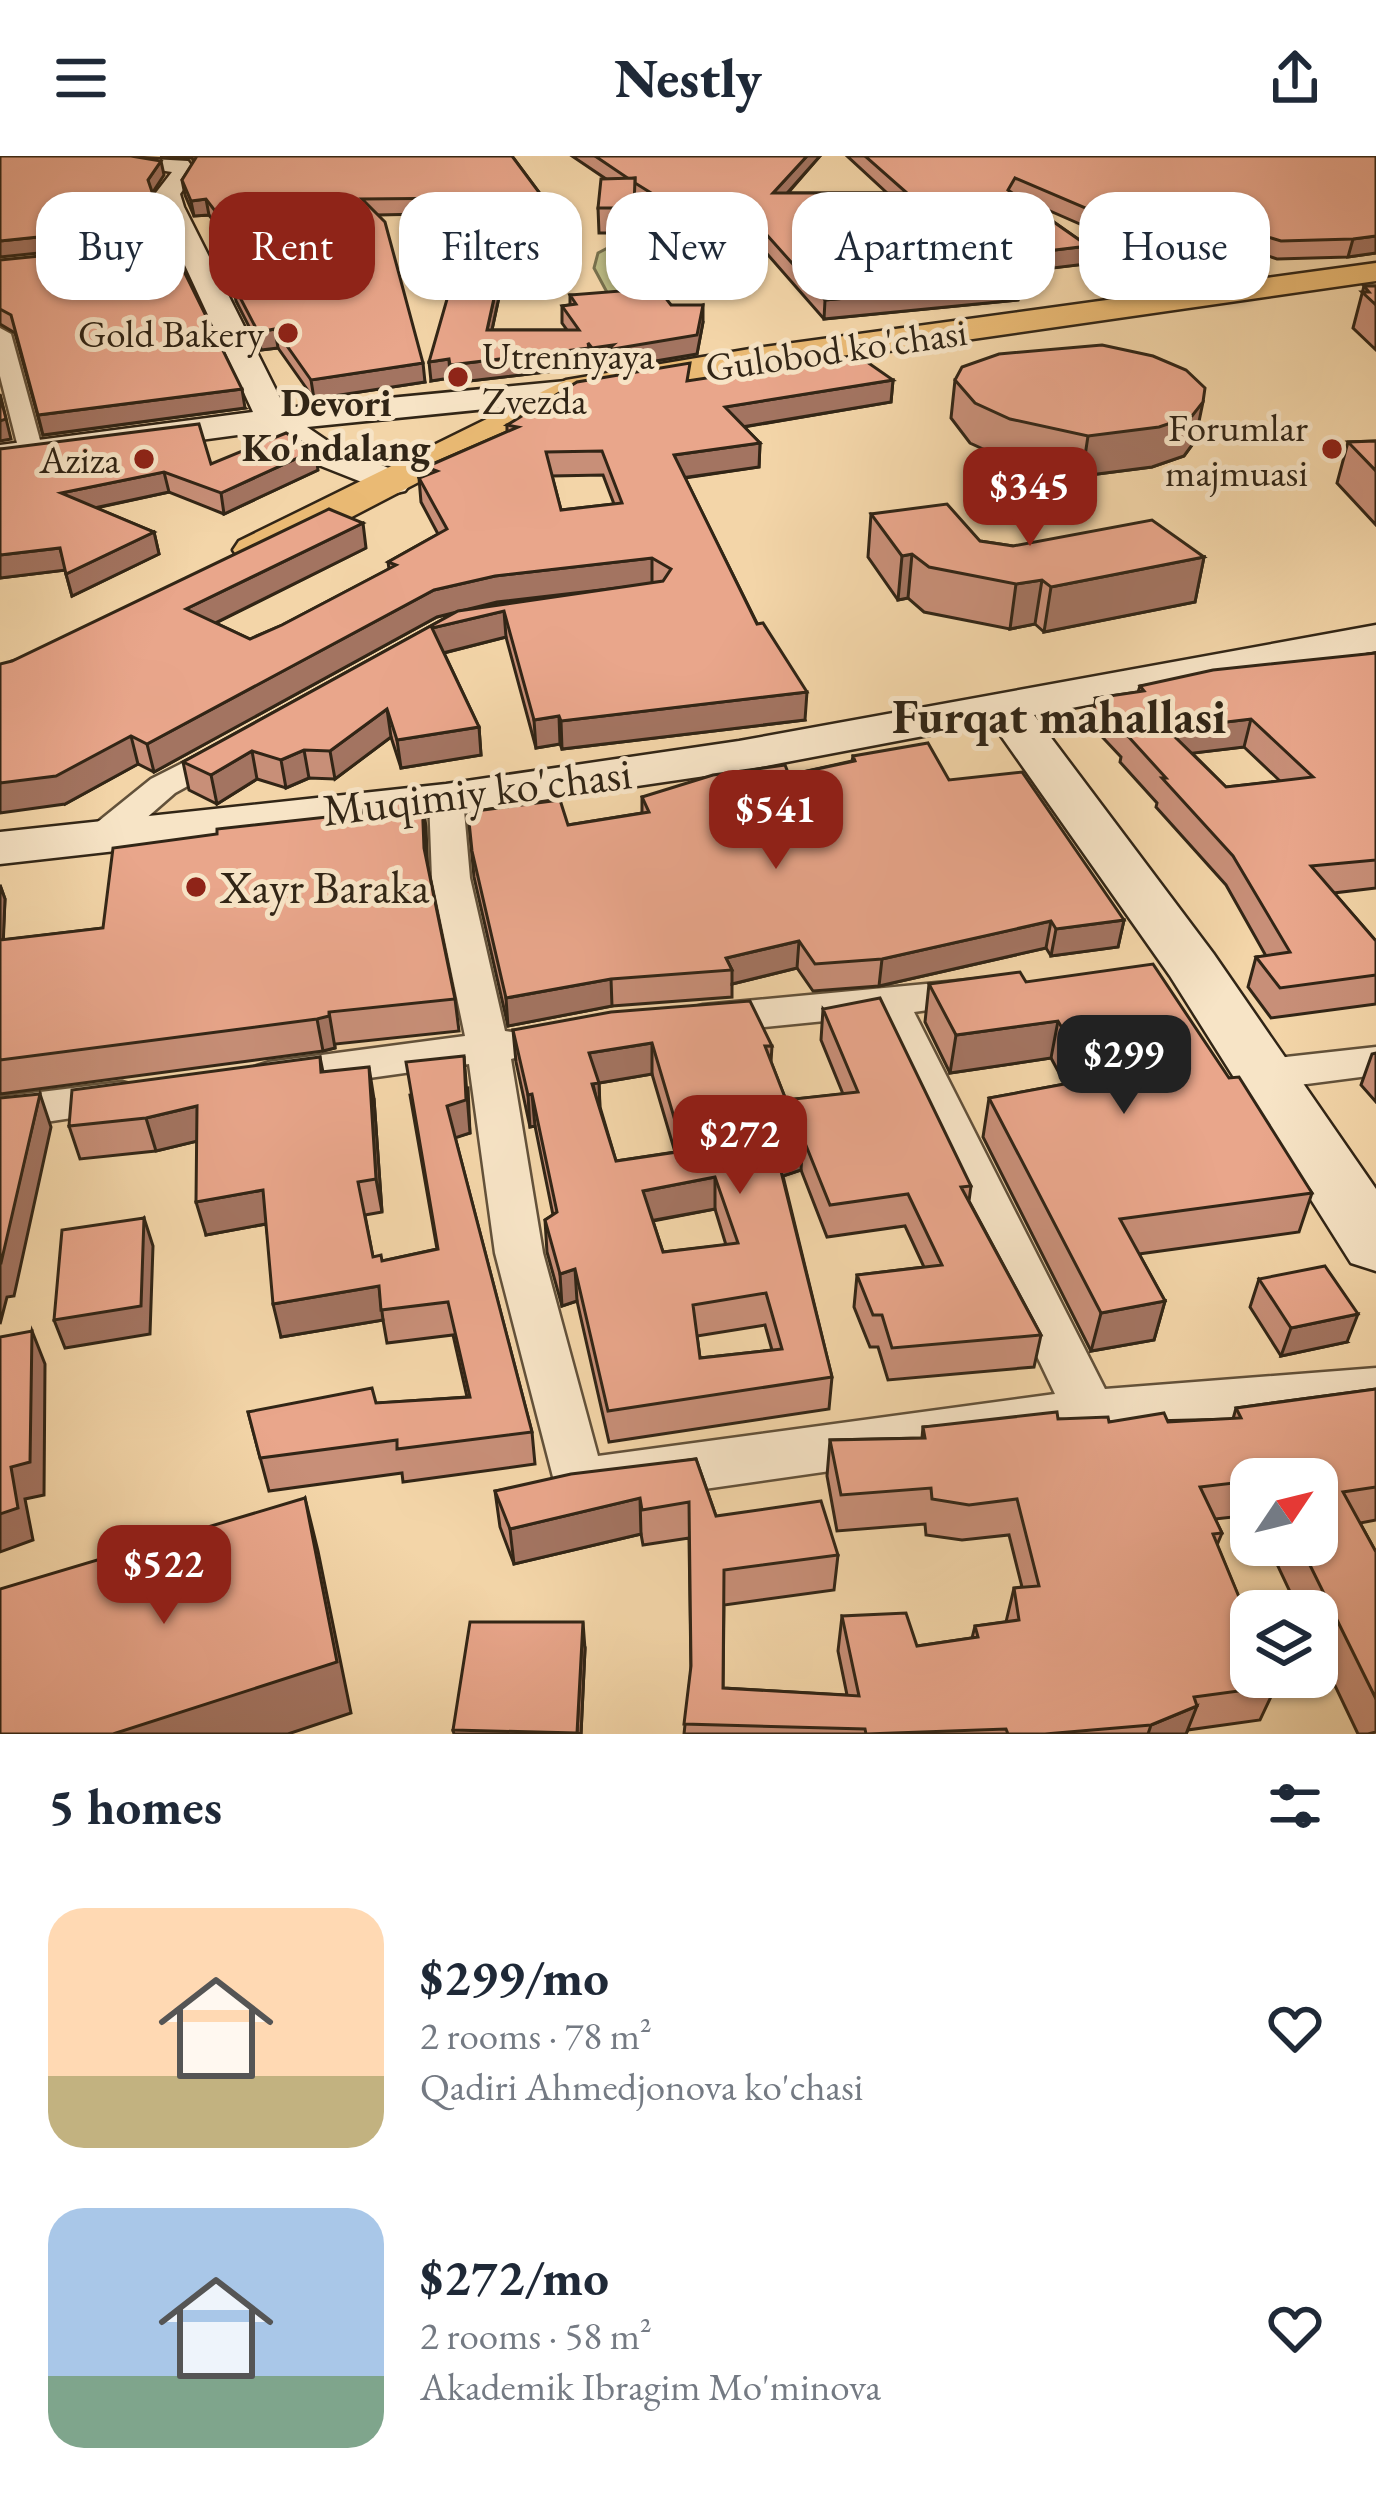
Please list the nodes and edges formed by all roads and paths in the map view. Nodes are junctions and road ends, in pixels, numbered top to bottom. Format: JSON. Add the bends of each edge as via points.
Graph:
{"nodes":[{"id":1,"x":111,"y":156,"type":"edge"},
{"id":2,"x":1376,"y":272,"type":"edge"},
{"id":3,"x":0,"y":334,"type":"edge"},
{"id":4,"x":566,"y":391,"type":"junction"},
{"id":5,"x":274,"y":420,"type":"junction"},
{"id":6,"x":15,"y":454,"type":"edge"},
{"id":7,"x":392,"y":483,"type":"junction"},
{"id":8,"x":214,"y":570,"type":"edge"},
{"id":9,"x":1376,"y":638,"type":"edge"},
{"id":10,"x":1003,"y":706,"type":"junction"},
{"id":11,"x":261,"y":732,"type":"edge"},
{"id":12,"x":446,"y":799,"type":"junction"},
{"id":13,"x":107,"y":833,"type":"junction"},
{"id":14,"x":0,"y":848,"type":"edge"},
{"id":15,"x":1029,"y":986,"type":"edge"},
{"id":16,"x":889,"y":1003,"type":"junction"},
{"id":17,"x":657,"y":1022,"type":"edge"},
{"id":18,"x":550,"y":1037,"type":"edge"},
{"id":19,"x":488,"y":1048,"type":"junction"},
{"id":20,"x":1376,"y":1061,"type":"edge"},
{"id":21,"x":1268,"y":1074,"type":"junction"},
{"id":22,"x":232,"y":1082,"type":"edge"},
{"id":23,"x":163,"y":1092,"type":"edge"},
{"id":24,"x":0,"y":1113,"type":"edge"},
{"id":25,"x":1376,"y":1244,"type":"edge"},
{"id":26,"x":1376,"y":1390,"type":"edge"},
{"id":27,"x":1090,"y":1412,"type":"junction"}],
"edges":[{"from":1,"to":5,"type":"main road","via":[[184,172],[167,194],[181,249]]},
{"from":2,"to":4,"type":"main road","name":"Gulobod ko'chasi"},
{"from":3,"to":6,"type":"street"},
{"from":4,"to":5,"type":"main road"},
{"from":4,"to":7,"type":"main road","name":"Gulobod ko'chasi"},
{"from":5,"to":6,"type":"main road"},
{"from":5,"to":7,"type":"main road","via":[[319,452]]},
{"from":7,"to":8,"type":"main road","name":"Gulobod ko'chasi"},
{"from":9,"to":10,"type":"main road","name":"Muqimiy ko'chasi"},
{"from":10,"to":12,"type":"main road","name":"Muqimiy ko'chasi","via":[[740,756]]},
{"from":10,"to":21,"type":"main road","via":[[1169,969]]},
{"from":11,"to":13,"type":"street","via":[[164,786]]},
{"from":12,"to":13,"type":"main road","name":"Muqimiy ko'chasi"},
{"from":12,"to":19,"type":"street","via":[[452,878]]},
{"from":13,"to":14,"type":"main road","name":"Muqimiy ko'chasi"},
{"from":15,"to":16,"type":"street"},
{"from":16,"to":17,"type":"street"},
{"from":16,"to":27,"type":"street"},
{"from":18,"to":19,"type":"street"},
{"from":19,"to":22,"type":"street"},
{"from":19,"to":27,"type":"street","via":[[519,1253],[578,1483]]},
{"from":20,"to":21,"type":"street"},
{"from":21,"to":25,"type":"main road"},
{"from":23,"to":24,"type":"street"},
{"from":26,"to":27,"type":"street"}]}
